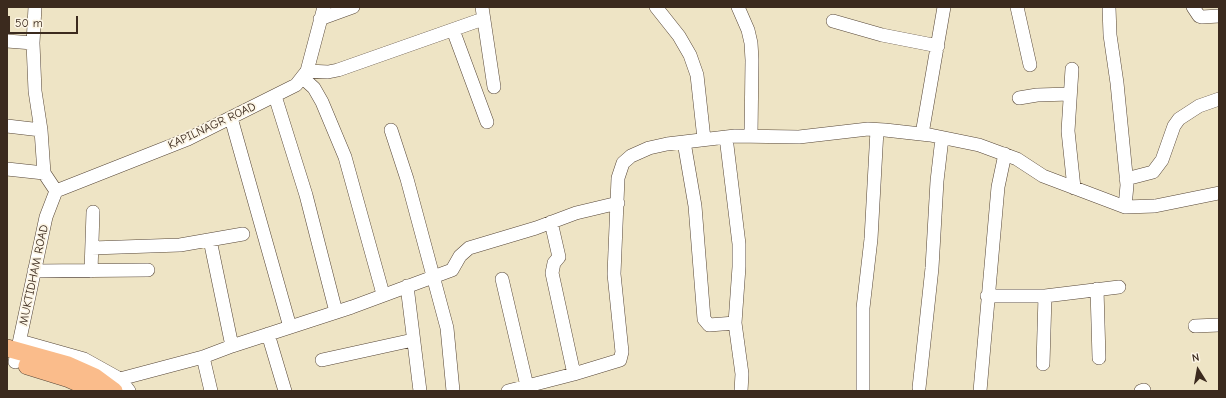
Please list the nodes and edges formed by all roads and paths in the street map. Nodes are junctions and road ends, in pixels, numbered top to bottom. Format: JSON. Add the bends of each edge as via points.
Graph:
{"nodes":[{"id":1,"x":35,"y":7,"type":"edge"},
{"id":2,"x":353,"y":7,"type":"edge"},
{"id":3,"x":656,"y":7,"type":"edge"},
{"id":4,"x":738,"y":7,"type":"edge"},
{"id":5,"x":944,"y":7,"type":"edge"},
{"id":6,"x":1017,"y":7,"type":"edge"},
{"id":7,"x":1109,"y":7,"type":"edge"},
{"id":8,"x":1193,"y":7,"type":"edge"},
{"id":9,"x":322,"y":13,"type":"edge"},
{"id":10,"x":483,"y":13,"type":"edge"},
{"id":11,"x":1219,"y":16,"type":"edge"},
{"id":12,"x":833,"y":21,"type":"dead end"},
{"id":13,"x":453,"y":30,"type":"junction"},
{"id":14,"x":7,"y":41,"type":"edge"},
{"id":15,"x":33,"y":42,"type":"junction"},
{"id":16,"x":938,"y":46,"type":"junction"},
{"id":17,"x":1030,"y":64,"type":"dead end"},
{"id":18,"x":1072,"y":69,"type":"dead end"},
{"id":19,"x":305,"y":75,"type":"junction"},
{"id":20,"x":494,"y":86,"type":"dead end"},
{"id":21,"x":1070,"y":94,"type":"junction"},
{"id":22,"x":275,"y":96,"type":"junction"},
{"id":23,"x":1020,"y":98,"type":"dead end"},
{"id":24,"x":1219,"y":99,"type":"edge"},
{"id":25,"x":231,"y":118,"type":"junction"},
{"id":26,"x":487,"y":122,"type":"dead end"},
{"id":27,"x":7,"y":126,"type":"edge"},
{"id":28,"x":41,"y":130,"type":"junction"},
{"id":29,"x":391,"y":130,"type":"dead end"},
{"id":30,"x":877,"y":130,"type":"junction"},
{"id":31,"x":922,"y":134,"type":"junction"},
{"id":32,"x":751,"y":136,"type":"junction"},
{"id":33,"x":726,"y":137,"type":"junction"},
{"id":34,"x":942,"y":138,"type":"junction"},
{"id":35,"x":704,"y":139,"type":"junction"},
{"id":36,"x":684,"y":142,"type":"junction"},
{"id":37,"x":1005,"y":154,"type":"junction"},
{"id":38,"x":7,"y":169,"type":"edge"},
{"id":39,"x":44,"y":173,"type":"junction"},
{"id":40,"x":1126,"y":179,"type":"junction"},
{"id":41,"x":1074,"y":188,"type":"junction"},
{"id":42,"x":1219,"y":193,"type":"edge"},
{"id":43,"x":55,"y":195,"type":"junction"},
{"id":44,"x":618,"y":203,"type":"junction"},
{"id":45,"x":1125,"y":207,"type":"junction"},
{"id":46,"x":93,"y":212,"type":"dead end"},
{"id":47,"x":551,"y":222,"type":"junction"},
{"id":48,"x":243,"y":234,"type":"dead end"},
{"id":49,"x":210,"y":240,"type":"junction"},
{"id":50,"x":92,"y":248,"type":"junction"},
{"id":51,"x":148,"y":270,"type":"dead end"},
{"id":52,"x":34,"y":271,"type":"junction"},
{"id":53,"x":91,"y":271,"type":"junction"},
{"id":54,"x":433,"y":277,"type":"junction"},
{"id":55,"x":502,"y":279,"type":"dead end"},
{"id":56,"x":407,"y":286,"type":"junction"},
{"id":57,"x":1119,"y":286,"type":"dead end"},
{"id":58,"x":1097,"y":289,"type":"junction"},
{"id":59,"x":383,"y":294,"type":"junction"},
{"id":60,"x":988,"y":296,"type":"junction"},
{"id":61,"x":1045,"y":296,"type":"junction"},
{"id":62,"x":336,"y":312,"type":"junction"},
{"id":63,"x":735,"y":323,"type":"junction"},
{"id":64,"x":1219,"y":325,"type":"edge"},
{"id":65,"x":1195,"y":326,"type":"dead end"},
{"id":66,"x":290,"y":327,"type":"junction"},
{"id":67,"x":268,"y":334,"type":"junction"},
{"id":68,"x":413,"y":340,"type":"junction"},
{"id":69,"x":232,"y":346,"type":"junction"},
{"id":70,"x":13,"y":353,"type":"edge"},
{"id":71,"x":203,"y":357,"type":"junction"},
{"id":72,"x":1099,"y":358,"type":"dead end"},
{"id":73,"x":322,"y":360,"type":"dead end"},
{"id":74,"x":1043,"y":364,"type":"dead end"},
{"id":75,"x":574,"y":374,"type":"junction"},
{"id":76,"x":117,"y":385,"type":"edge"},
{"id":77,"x":527,"y":386,"type":"junction"},
{"id":78,"x":918,"y":388,"type":"dead end"},
{"id":79,"x":96,"y":391,"type":"edge"},
{"id":80,"x":129,"y":391,"type":"edge"},
{"id":81,"x":211,"y":391,"type":"edge"},
{"id":82,"x":285,"y":391,"type":"edge"},
{"id":83,"x":420,"y":391,"type":"edge"},
{"id":84,"x":453,"y":391,"type":"edge"},
{"id":85,"x":508,"y":391,"type":"edge"},
{"id":86,"x":741,"y":391,"type":"edge"},
{"id":87,"x":863,"y":391,"type":"edge"},
{"id":88,"x":980,"y":391,"type":"edge"}],
"edges":[{"from":1,"to":15,"type":"street"},
{"from":2,"to":9,"type":"street"},
{"from":3,"to":35,"type":"street","via":[[679,36],[690,55],[696,75]]},
{"from":4,"to":32,"type":"street","via":[[751,43]]},
{"from":5,"to":16,"type":"street"},
{"from":6,"to":17,"type":"street"},
{"from":7,"to":40,"type":"street"},
{"from":8,"to":11,"type":"street","via":[[1199,16]]},
{"from":9,"to":19,"type":"street"},
{"from":10,"to":13,"type":"street"},
{"from":10,"to":20,"type":"street"},
{"from":12,"to":16,"type":"street","via":[[882,36]]},
{"from":13,"to":19,"type":"street","via":[[338,70]]},
{"from":13,"to":26,"type":"street"},
{"from":14,"to":15,"type":"street"},
{"from":15,"to":28,"type":"street","via":[[35,91]]},
{"from":16,"to":31,"type":"street"},
{"from":18,"to":21,"type":"street"},
{"from":19,"to":22,"type":"street","name":"KAPILNAGR ROAD","via":[[296,85]]},
{"from":19,"to":59,"type":"street","via":[[322,102],[345,157]]},
{"from":21,"to":23,"type":"street"},
{"from":21,"to":41,"type":"street","via":[[1068,132]]},
{"from":22,"to":25,"type":"street","name":"KAPILNAGR ROAD"},
{"from":22,"to":62,"type":"street","via":[[306,195]]},
{"from":24,"to":40,"type":"street","via":[[1199,106],[1179,119],[1162,160],[1153,172]]},
{"from":25,"to":43,"type":"street","name":"KAPILNAGR ROAD","via":[[188,139]]},
{"from":25,"to":66,"type":"street"},
{"from":27,"to":28,"type":"street"},
{"from":28,"to":39,"type":"street"},
{"from":29,"to":54,"type":"street"},
{"from":30,"to":31,"type":"street"},
{"from":30,"to":32,"type":"street","via":[[814,136]]},
{"from":30,"to":87,"type":"street","via":[[872,226],[863,308]]},
{"from":31,"to":34,"type":"street"},
{"from":32,"to":33,"type":"street"},
{"from":33,"to":35,"type":"street"},
{"from":33,"to":63,"type":"street","via":[[739,244]]},
{"from":34,"to":37,"type":"street","via":[[979,145]]},
{"from":34,"to":78,"type":"street","via":[[932,268]]},
{"from":35,"to":36,"type":"street"},
{"from":36,"to":44,"type":"street","via":[[649,148],[631,156],[623,163],[618,178]]},
{"from":36,"to":63,"type":"street","via":[[695,206],[705,323],[712,326]]},
{"from":37,"to":41,"type":"street","via":[[1043,176]]},
{"from":37,"to":60,"type":"street","via":[[998,187]]},
{"from":38,"to":39,"type":"street"},
{"from":39,"to":43,"type":"street"},
{"from":40,"to":45,"type":"street"},
{"from":41,"to":45,"type":"street"},
{"from":42,"to":45,"type":"street","via":[[1155,206]]},
{"from":43,"to":52,"type":"street","name":"MUKTIDHAM ROAD","via":[[46,217]]},
{"from":44,"to":47,"type":"street"},
{"from":44,"to":75,"type":"street","via":[[614,274],[622,356],[615,362]]},
{"from":46,"to":50,"type":"street"},
{"from":47,"to":54,"type":"street","via":[[469,248],[460,256],[452,270]]},
{"from":47,"to":75,"type":"street","via":[[559,257],[552,267],[552,273]]},
{"from":48,"to":49,"type":"street"},
{"from":49,"to":50,"type":"street","via":[[180,245]]},
{"from":49,"to":69,"type":"street"},
{"from":50,"to":53,"type":"street"},
{"from":51,"to":53,"type":"street"},
{"from":52,"to":53,"type":"street"},
{"from":52,"to":70,"type":"street","name":"MUKTIDHAM ROAD"},
{"from":54,"to":56,"type":"street"},
{"from":54,"to":84,"type":"street","via":[[447,328]]},
{"from":55,"to":77,"type":"street"},
{"from":56,"to":59,"type":"street"},
{"from":56,"to":68,"type":"street"},
{"from":57,"to":58,"type":"street"},
{"from":58,"to":61,"type":"street"},
{"from":58,"to":72,"type":"street"},
{"from":59,"to":62,"type":"street"},
{"from":60,"to":61,"type":"street"},
{"from":60,"to":88,"type":"street"},
{"from":61,"to":74,"type":"street"},
{"from":62,"to":66,"type":"street"},
{"from":63,"to":86,"type":"street","via":[[742,374]]},
{"from":64,"to":65,"type":"street"},
{"from":66,"to":67,"type":"street"},
{"from":67,"to":69,"type":"street"},
{"from":67,"to":82,"type":"street"},
{"from":68,"to":73,"type":"street"},
{"from":68,"to":83,"type":"street"},
{"from":69,"to":71,"type":"street"},
{"from":70,"to":76,"type":"main road","via":[[68,365]]},
{"from":70,"to":79,"type":"main road"},
{"from":71,"to":76,"type":"street"},
{"from":71,"to":81,"type":"street"},
{"from":75,"to":77,"type":"street"},
{"from":76,"to":80,"type":"street"},
{"from":77,"to":85,"type":"street"}]}
